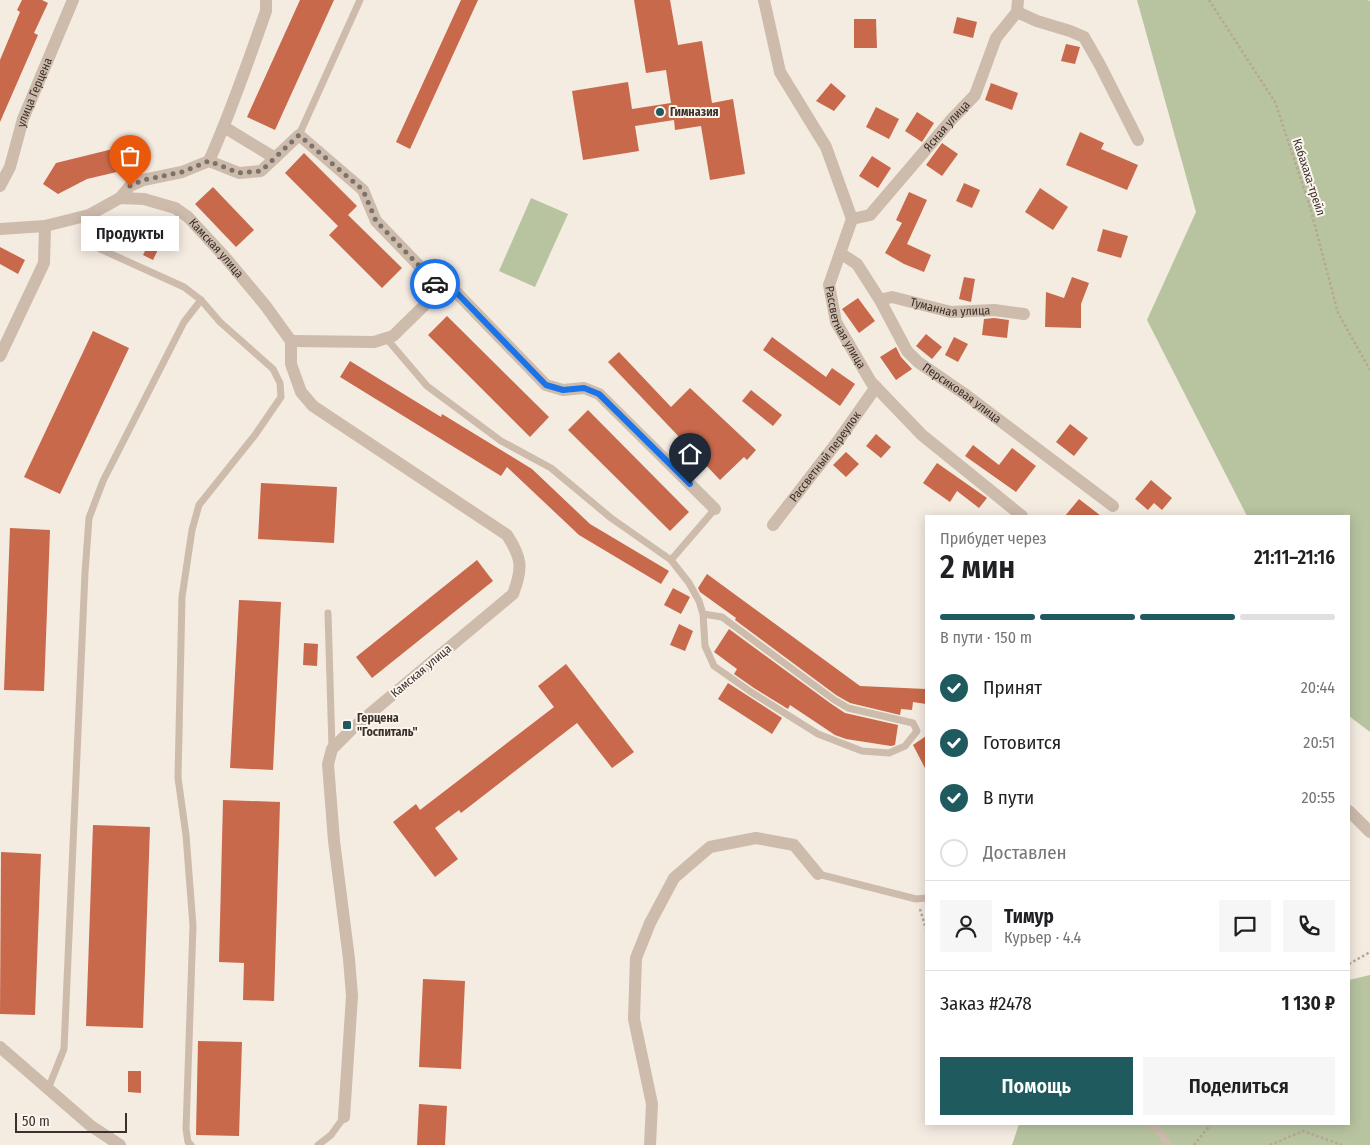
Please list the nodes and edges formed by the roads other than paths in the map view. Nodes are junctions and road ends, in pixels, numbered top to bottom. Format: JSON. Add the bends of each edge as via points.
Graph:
{"nodes":[{"id":1,"x":73,"y":0,"type":"edge"},
{"id":2,"x":266,"y":0,"type":"edge"},
{"id":3,"x":360,"y":0,"type":"edge"},
{"id":4,"x":764,"y":0,"type":"edge"},
{"id":5,"x":1018,"y":6,"type":"edge"},
{"id":6,"x":224,"y":127,"type":"junction"},
{"id":7,"x":299,"y":135,"type":"junction"},
{"id":8,"x":1138,"y":140,"type":"dead end"},
{"id":9,"x":275,"y":158,"type":"junction"},
{"id":10,"x":209,"y":161,"type":"junction"},
{"id":11,"x":0,"y":186,"type":"edge"},
{"id":12,"x":120,"y":198,"type":"junction"},
{"id":13,"x":82,"y":217,"type":"junction"},
{"id":14,"x":852,"y":219,"type":"junction"},
{"id":15,"x":45,"y":226,"type":"junction"},
{"id":16,"x":0,"y":230,"type":"edge"},
{"id":17,"x":840,"y":253,"type":"junction"},
{"id":18,"x":439,"y":290,"type":"junction"},
{"id":19,"x":201,"y":300,"type":"junction"},
{"id":20,"x":880,"y":300,"type":"junction"},
{"id":21,"x":1024,"y":314,"type":"dead end"},
{"id":22,"x":386,"y":338,"type":"junction"},
{"id":23,"x":291,"y":341,"type":"junction"},
{"id":24,"x":0,"y":356,"type":"edge"},
{"id":25,"x":876,"y":387,"type":"junction"},
{"id":26,"x":1113,"y":506,"type":"dead end"},
{"id":27,"x":715,"y":509,"type":"joint"},
{"id":28,"x":1021,"y":515,"type":"edge"},
{"id":29,"x":773,"y":525,"type":"dead end"},
{"id":30,"x":671,"y":560,"type":"junction"},
{"id":31,"x":328,"y":612,"type":"dead end"},
{"id":32,"x":703,"y":614,"type":"junction"},
{"id":33,"x":332,"y":749,"type":"junction"},
{"id":34,"x":1350,"y":811,"type":"edge"},
{"id":35,"x":1370,"y":832,"type":"edge"},
{"id":36,"x":818,"y":874,"type":"joint"},
{"id":37,"x":925,"y":898,"type":"edge"},
{"id":38,"x":0,"y":1047,"type":"edge"},
{"id":39,"x":48,"y":1089,"type":"junction"},
{"id":40,"x":344,"y":1117,"type":"joint"},
{"id":41,"x":1150,"y":1125,"type":"edge"},
{"id":42,"x":120,"y":1145,"type":"edge"},
{"id":43,"x":191,"y":1145,"type":"edge"},
{"id":44,"x":318,"y":1145,"type":"edge"},
{"id":45,"x":650,"y":1145,"type":"edge"},
{"id":46,"x":1168,"y":1145,"type":"edge"}],
"edges":[{"from":1,"to":11,"type":"street","name":"улица Герцена","via":[[23,119],[10,167]]},
{"from":2,"to":6,"type":"street","via":[[266,11]]},
{"from":3,"to":7,"type":"lane"},
{"from":4,"to":14,"type":"street","via":[[780,72],[826,147]]},
{"from":5,"to":8,"type":"street","name":"Ясная улица","via":[[1037,21],[1084,37]]},
{"from":5,"to":14,"type":"street","name":"Ясная улица","via":[[996,38],[975,95],[870,215]]},
{"from":6,"to":9,"type":"street"},
{"from":6,"to":10,"type":"street"},
{"from":7,"to":9,"type":"street"},
{"from":7,"to":18,"type":"street","via":[[363,190],[376,221]]},
{"from":9,"to":10,"type":"street","via":[[261,171],[239,173]]},
{"from":10,"to":12,"type":"street","via":[[182,172],[143,180],[130,186]]},
{"from":12,"to":13,"type":"street"},
{"from":12,"to":23,"type":"street","name":"Камская улица","via":[[144,199],[175,208],[188,217],[265,305]]},
{"from":13,"to":15,"type":"street"},
{"from":13,"to":19,"type":"lane","via":[[100,249],[184,287]]},
{"from":14,"to":17,"type":"street","name":"Рассветная улица"},
{"from":15,"to":16,"type":"street"},
{"from":15,"to":24,"type":"street","via":[[44,263]]},
{"from":17,"to":20,"type":"street","name":"Персиковая улица","via":[[858,264]]},
{"from":17,"to":25,"type":"street","name":"Рассветная улица","via":[[829,285],[836,322]]},
{"from":18,"to":22,"type":"street","via":[[393,336]]},
{"from":18,"to":27,"type":"street","via":[[455,291],[546,385],[563,390],[584,388],[599,394]]},
{"from":19,"to":39,"type":"lane","via":[[180,331],[103,481],[89,518],[64,1049]]},
{"from":19,"to":43,"type":"lane","via":[[220,322],[274,369],[281,397],[199,505],[182,597],[178,778],[193,926],[186,1129]]},
{"from":20,"to":21,"type":"street","name":"Туманная улица","via":[[892,297],[951,312],[994,310]]},
{"from":20,"to":26,"type":"street","name":"Персиковая улица","via":[[907,351],[918,362]]},
{"from":22,"to":23,"type":"street","via":[[374,342]]},
{"from":22,"to":30,"type":"lane","via":[[427,386],[501,441],[551,468],[611,518]]},
{"from":23,"to":33,"type":"street","name":"Камская улица","via":[[291,364],[301,392],[313,406],[506,535],[516,549],[519,561],[520,576],[513,594]]},
{"from":25,"to":28,"type":"street","name":"Рассветная улица","via":[[922,435]]},
{"from":25,"to":29,"type":"street","name":"Рассветный переулок"},
{"from":27,"to":30,"type":"lane"},
{"from":30,"to":32,"type":"lane","via":[[689,583]]},
{"from":31,"to":33,"type":"lane"},
{"from":32,"to":32,"type":"lane","via":[[705,646],[714,666],[818,734],[862,751],[889,753],[905,746],[917,731],[913,723],[848,708],[722,617]]},
{"from":33,"to":40,"type":"street","via":[[328,774],[352,996]]},
{"from":34,"to":35,"type":"street"},
{"from":36,"to":37,"type":"lane","via":[[916,899]]},
{"from":36,"to":45,"type":"street","via":[[794,845],[756,838],[710,847],[674,878],[636,958],[634,1019],[652,1104]]},
{"from":38,"to":39,"type":"street"},
{"from":39,"to":42,"type":"street","via":[[91,1126]]},
{"from":40,"to":44,"type":"lane","via":[[331,1135]]},
{"from":41,"to":46,"type":"lane"}]}
